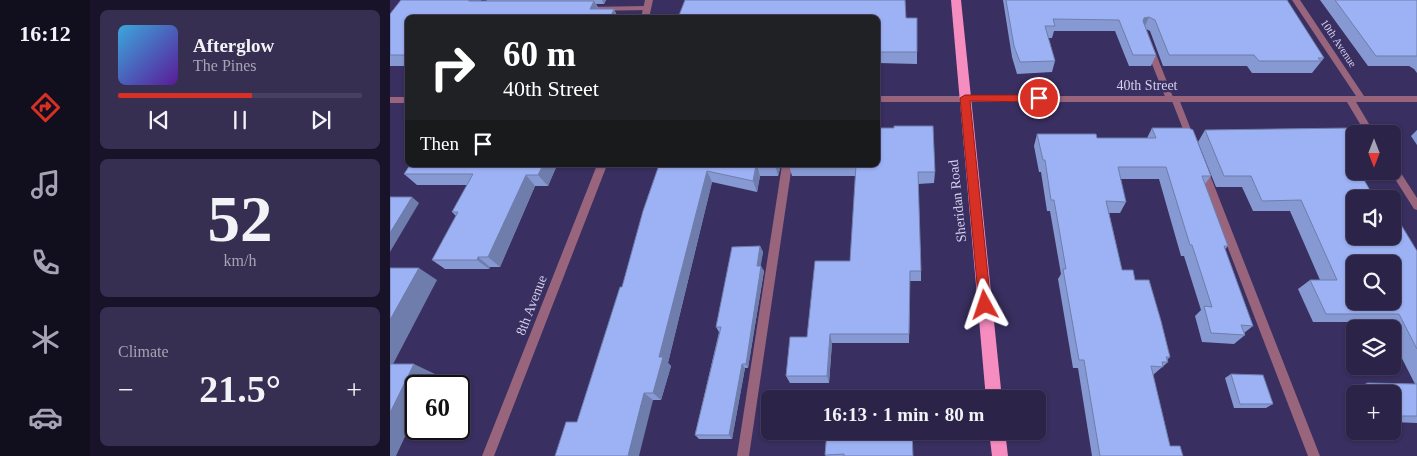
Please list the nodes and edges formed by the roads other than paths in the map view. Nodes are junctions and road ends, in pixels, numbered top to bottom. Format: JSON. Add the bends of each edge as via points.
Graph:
{"nodes":[{"id":1,"x":649,"y":0,"type":"edge"},
{"id":2,"x":956,"y":0,"type":"edge"},
{"id":3,"x":1296,"y":0,"type":"edge"},
{"id":4,"x":647,"y":8,"type":"junction"},
{"id":5,"x":579,"y":9,"type":"edge"},
{"id":6,"x":646,"y":15,"type":"edge"},
{"id":7,"x":1147,"y":41,"type":"edge"},
{"id":8,"x":965,"y":98,"type":"junction"},
{"id":9,"x":880,"y":99,"type":"edge"},
{"id":10,"x":1172,"y":99,"type":"junction"},
{"id":11,"x":1362,"y":99,"type":"junction"},
{"id":12,"x":1417,"y":99,"type":"edge"},
{"id":13,"x":390,"y":100,"type":"edge"},
{"id":14,"x":405,"y":100,"type":"edge"},
{"id":15,"x":1350,"y":100,"type":"junction"},
{"id":16,"x":1365,"y":125,"type":"edge"},
{"id":17,"x":601,"y":167,"type":"edge"},
{"id":18,"x":787,"y":167,"type":"edge"},
{"id":19,"x":1400,"y":180,"type":"edge"},
{"id":20,"x":1417,"y":206,"type":"edge"},
{"id":21,"x":993,"y":390,"type":"edge"},
{"id":22,"x":998,"y":440,"type":"edge"},
{"id":23,"x":488,"y":456,"type":"edge"},
{"id":24,"x":743,"y":456,"type":"edge"},
{"id":25,"x":1000,"y":456,"type":"edge"},
{"id":26,"x":1314,"y":456,"type":"edge"}],
"edges":[{"from":1,"to":4,"type":"street"},
{"from":2,"to":8,"type":"main road","name":"Sheridan Road"},
{"from":3,"to":11,"type":"street","name":"10th Avenue"},
{"from":4,"to":5,"type":"street"},
{"from":4,"to":6,"type":"street"},
{"from":7,"to":10,"type":"street"},
{"from":8,"to":9,"type":"street","name":"40th Street"},
{"from":8,"to":10,"type":"street","name":"40th Street"},
{"from":8,"to":21,"type":"main road","name":"Sheridan Road"},
{"from":10,"to":15,"type":"street","name":"40th Street"},
{"from":10,"to":26,"type":"street"},
{"from":11,"to":12,"type":"street","name":"40th Street"},
{"from":11,"to":15,"type":"street","name":"40th Street"},
{"from":13,"to":14,"type":"street"},
{"from":15,"to":16,"type":"street"},
{"from":17,"to":23,"type":"street","name":"8th Avenue"},
{"from":18,"to":24,"type":"street"},
{"from":19,"to":20,"type":"street"},
{"from":22,"to":25,"type":"main road"}]}
